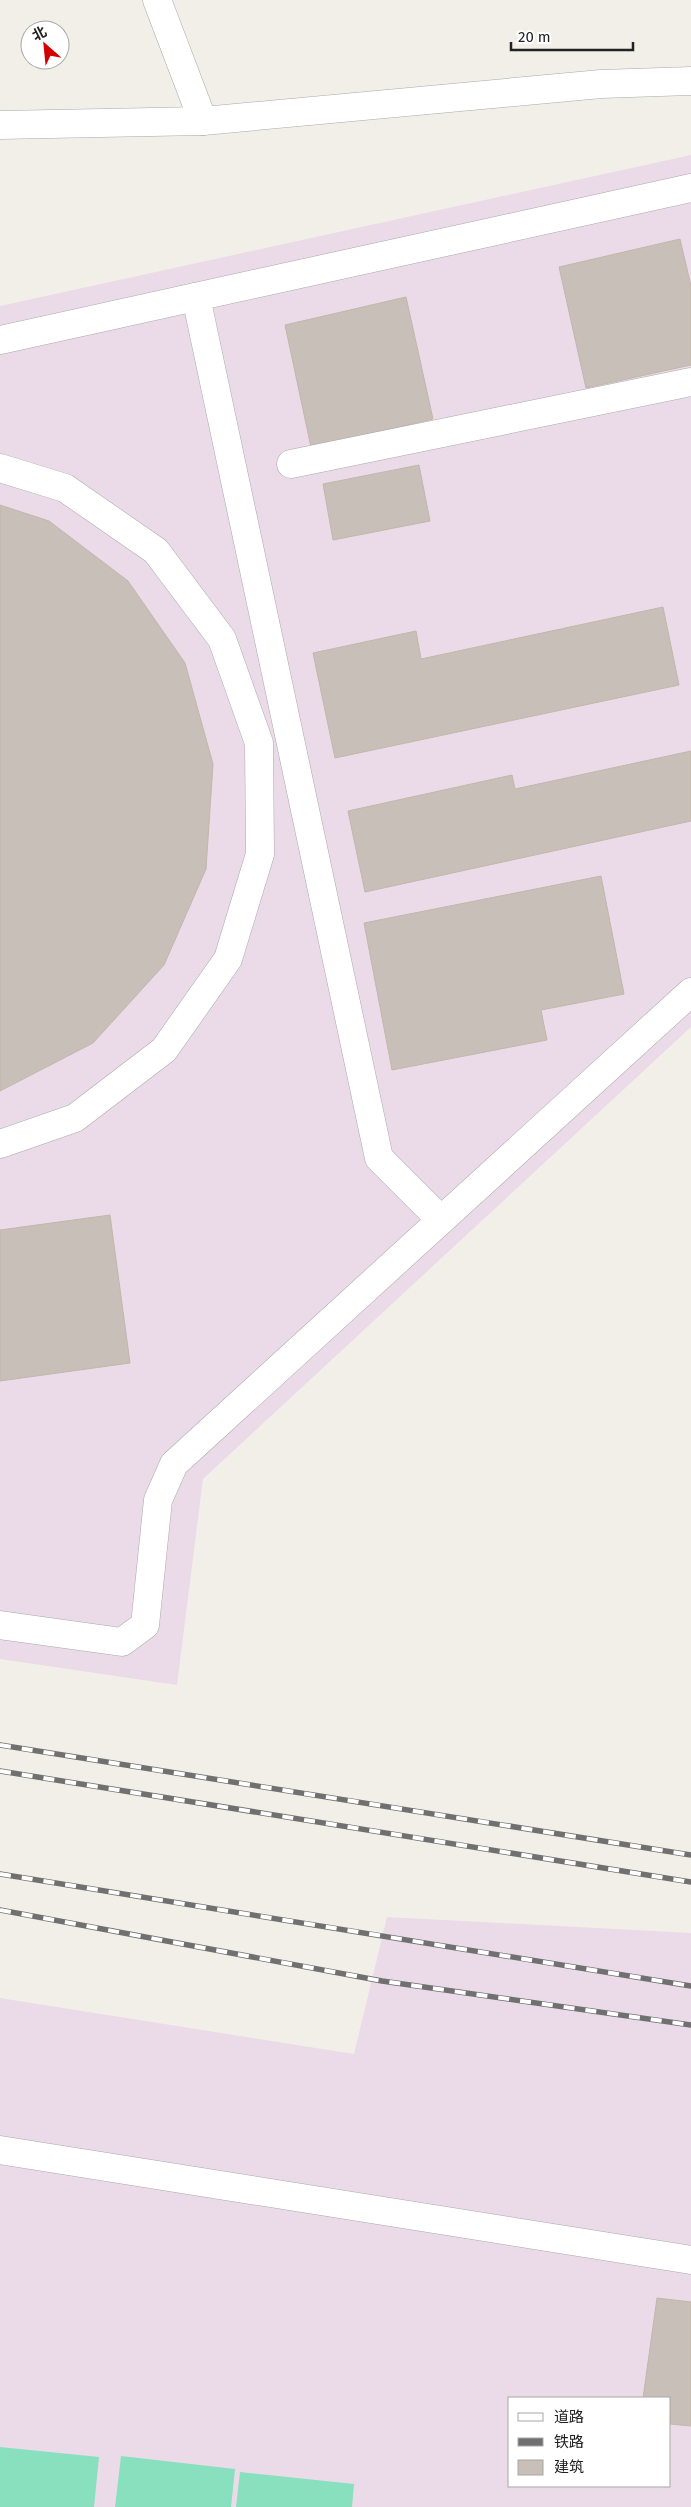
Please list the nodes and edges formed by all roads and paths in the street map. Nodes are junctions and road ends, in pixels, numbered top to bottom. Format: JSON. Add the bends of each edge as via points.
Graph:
{"nodes":[{"id":1,"x":157,"y":0,"type":"edge"},
{"id":2,"x":691,"y":81,"type":"edge"},
{"id":3,"x":203,"y":121,"type":"junction"},
{"id":4,"x":0,"y":125,"type":"edge"},
{"id":5,"x":691,"y":188,"type":"edge"},
{"id":6,"x":196,"y":297,"type":"junction"},
{"id":7,"x":0,"y":340,"type":"edge"},
{"id":8,"x":691,"y":382,"type":"edge"},
{"id":9,"x":291,"y":464,"type":"dead end"},
{"id":10,"x":0,"y":468,"type":"edge"},
{"id":11,"x":691,"y":992,"type":"edge"},
{"id":12,"x":0,"y":1144,"type":"edge"},
{"id":13,"x":441,"y":1220,"type":"junction"},
{"id":14,"x":0,"y":1625,"type":"edge"},
{"id":15,"x":0,"y":2150,"type":"edge"},
{"id":16,"x":691,"y":2260,"type":"edge"}],
"edges":[{"from":1,"to":3,"type":"street"},
{"from":2,"to":3,"type":"street","via":[[600,84]]},
{"from":3,"to":4,"type":"street"},
{"from":5,"to":6,"type":"street"},
{"from":6,"to":7,"type":"street"},
{"from":6,"to":13,"type":"street","via":[[380,1158]]},
{"from":8,"to":9,"type":"street"},
{"from":10,"to":12,"type":"street","via":[[65,488],[156,551],[222,639],[258,743],[260,854],[228,959],[164,1050],[76,1118]]},
{"from":11,"to":13,"type":"street"},
{"from":13,"to":14,"type":"street","via":[[174,1464],[158,1500],[145,1625],[122,1642]]},
{"from":15,"to":16,"type":"street"}]}
